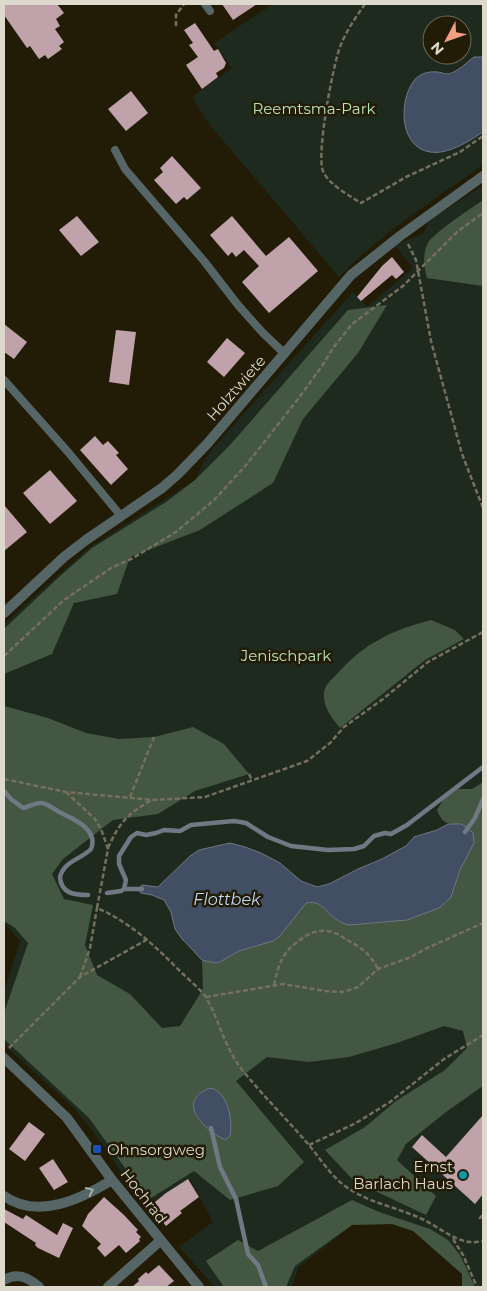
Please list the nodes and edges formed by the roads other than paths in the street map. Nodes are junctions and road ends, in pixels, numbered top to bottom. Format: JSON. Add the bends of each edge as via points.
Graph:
{"nodes":[{"id":1,"x":205,"y":4,"type":"edge"},
{"id":2,"x":210,"y":11,"type":"dead end"},
{"id":3,"x":114,"y":150,"type":"dead end"},
{"id":4,"x":483,"y":176,"type":"edge"},
{"id":5,"x":285,"y":354,"type":"junction"},
{"id":6,"x":4,"y":380,"type":"edge"},
{"id":7,"x":121,"y":516,"type":"junction"},
{"id":8,"x":4,"y":613,"type":"edge"},
{"id":9,"x":5,"y":1055,"type":"edge"},
{"id":10,"x":112,"y":1180,"type":"junction"},
{"id":11,"x":4,"y":1196,"type":"edge"},
{"id":12,"x":160,"y":1241,"type":"junction"},
{"id":13,"x":4,"y":1280,"type":"edge"},
{"id":14,"x":39,"y":1287,"type":"edge"},
{"id":15,"x":108,"y":1287,"type":"edge"},
{"id":16,"x":199,"y":1287,"type":"edge"}],
"edges":[{"from":1,"to":2,"type":"lane"},
{"from":3,"to":5,"type":"lane","via":[[125,169],[238,305]]},
{"from":4,"to":5,"type":"street","name":"Holztwiete","via":[[351,275]]},
{"from":5,"to":7,"type":"street","name":"Holztwiete","via":[[178,474]]},
{"from":6,"to":7,"type":"lane"},
{"from":7,"to":8,"type":"street","name":"Holztwiete","via":[[64,557]]},
{"from":9,"to":10,"type":"street","name":"Hochrad","via":[[67,1118]]},
{"from":11,"to":10,"type":"street","one_way":true,"via":[[25,1205],[53,1206]]},
{"from":10,"to":12,"type":"street","name":"Hochrad"},
{"from":12,"to":15,"type":"street"},
{"from":12,"to":16,"type":"street","name":"Hochrad"},
{"from":13,"to":14,"type":"street","via":[[22,1276]]}]}
